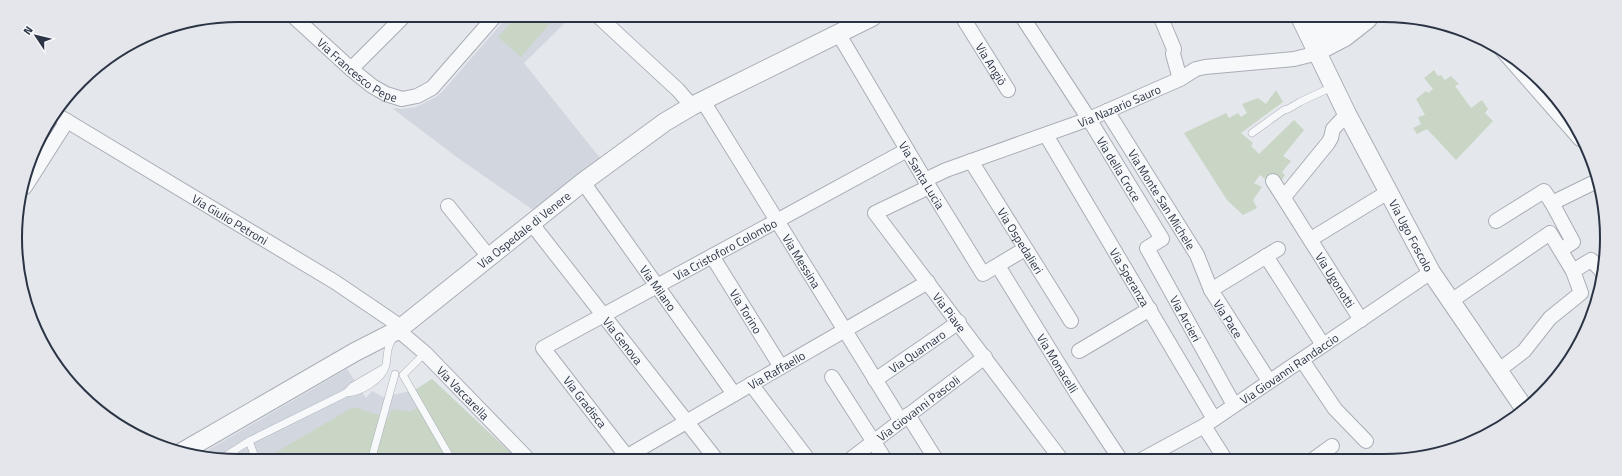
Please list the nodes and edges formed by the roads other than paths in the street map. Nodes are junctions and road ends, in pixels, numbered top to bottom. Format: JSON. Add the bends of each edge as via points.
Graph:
{"nodes":[{"id":1,"x":300,"y":22,"type":"edge"},
{"id":2,"x":398,"y":22,"type":"edge"},
{"id":3,"x":490,"y":22,"type":"edge"},
{"id":4,"x":604,"y":22,"type":"edge"},
{"id":5,"x":856,"y":22,"type":"edge"},
{"id":6,"x":966,"y":22,"type":"edge"},
{"id":7,"x":1026,"y":22,"type":"edge"},
{"id":8,"x":1163,"y":22,"type":"edge"},
{"id":9,"x":1304,"y":22,"type":"edge"},
{"id":10,"x":1305,"y":22,"type":"edge"},
{"id":11,"x":1362,"y":24,"type":"edge"},
{"id":12,"x":838,"y":33,"type":"junction"},
{"id":13,"x":1318,"y":51,"type":"junction"},
{"id":14,"x":351,"y":69,"type":"junction"},
{"id":15,"x":1522,"y":72,"type":"edge"},
{"id":16,"x":1180,"y":79,"type":"junction"},
{"id":17,"x":1334,"y":85,"type":"junction"},
{"id":18,"x":1008,"y":90,"type":"dead end"},
{"id":19,"x":697,"y":103,"type":"junction"},
{"id":20,"x":1106,"y":111,"type":"junction"},
{"id":21,"x":1347,"y":114,"type":"junction"},
{"id":22,"x":62,"y":118,"type":"edge"},
{"id":23,"x":1089,"y":119,"type":"junction"},
{"id":24,"x":1569,"y":126,"type":"edge"},
{"id":25,"x":1252,"y":133,"type":"dead end"},
{"id":26,"x":1046,"y":135,"type":"junction"},
{"id":27,"x":907,"y":150,"type":"junction"},
{"id":28,"x":972,"y":161,"type":"junction"},
{"id":29,"x":31,"y":176,"type":"edge"},
{"id":30,"x":1273,"y":181,"type":"dead end"},
{"id":31,"x":583,"y":182,"type":"junction"},
{"id":32,"x":1593,"y":183,"type":"edge"},
{"id":33,"x":927,"y":184,"type":"junction"},
{"id":34,"x":1388,"y":192,"type":"junction"},
{"id":35,"x":1284,"y":197,"type":"junction"},
{"id":36,"x":1552,"y":203,"type":"junction"},
{"id":37,"x":448,"y":206,"type":"dead end"},
{"id":38,"x":1496,"y":220,"type":"dead end"},
{"id":39,"x":776,"y":221,"type":"junction"},
{"id":40,"x":532,"y":224,"type":"junction"},
{"id":41,"x":1162,"y":239,"type":"joint"},
{"id":42,"x":1311,"y":239,"type":"junction"},
{"id":43,"x":1025,"y":249,"type":"junction"},
{"id":44,"x":1561,"y":250,"type":"junction"},
{"id":45,"x":712,"y":256,"type":"junction"},
{"id":46,"x":489,"y":258,"type":"junction"},
{"id":47,"x":998,"y":266,"type":"junction"},
{"id":48,"x":1598,"y":267,"type":"edge"},
{"id":49,"x":1573,"y":271,"type":"junction"},
{"id":50,"x":1431,"y":272,"type":"junction"},
{"id":51,"x":928,"y":282,"type":"junction"},
{"id":52,"x":656,"y":286,"type":"junction"},
{"id":53,"x":1211,"y":290,"type":"junction"},
{"id":54,"x":1451,"y":301,"type":"junction"},
{"id":55,"x":1150,"y":309,"type":"junction"},
{"id":56,"x":603,"y":314,"type":"junction"},
{"id":57,"x":1361,"y":320,"type":"junction"},
{"id":58,"x":1071,"y":321,"type":"dead end"},
{"id":59,"x":959,"y":322,"type":"junction"},
{"id":60,"x":398,"y":330,"type":"junction"},
{"id":61,"x":843,"y":330,"type":"junction"},
{"id":62,"x":1323,"y":345,"type":"junction"},
{"id":63,"x":543,"y":348,"type":"joint"},
{"id":64,"x":1079,"y":351,"type":"dead end"},
{"id":65,"x":425,"y":353,"type":"junction"},
{"id":66,"x":984,"y":357,"type":"junction"},
{"id":67,"x":1302,"y":360,"type":"junction"},
{"id":68,"x":385,"y":367,"type":"junction"},
{"id":69,"x":781,"y":367,"type":"junction"},
{"id":70,"x":1499,"y":370,"type":"junction"},
{"id":71,"x":395,"y":374,"type":"junction"},
{"id":72,"x":403,"y":375,"type":"junction"},
{"id":73,"x":832,"y":377,"type":"dead end"},
{"id":74,"x":875,"y":380,"type":"junction"},
{"id":75,"x":1269,"y":381,"type":"junction"},
{"id":76,"x":752,"y":384,"type":"junction"},
{"id":77,"x":734,"y":394,"type":"junction"},
{"id":78,"x":1521,"y":404,"type":"edge"},
{"id":79,"x":1234,"y":405,"type":"junction"},
{"id":80,"x":904,"y":418,"type":"junction"},
{"id":81,"x":687,"y":421,"type":"junction"},
{"id":82,"x":1209,"y":422,"type":"junction"},
{"id":83,"x":250,"y":441,"type":"junction"},
{"id":84,"x":1366,"y":441,"type":"dead end"},
{"id":85,"x":873,"y":442,"type":"junction"},
{"id":86,"x":1332,"y":446,"type":"dead end"},
{"id":87,"x":188,"y":448,"type":"edge"},
{"id":88,"x":229,"y":454,"type":"edge"},
{"id":89,"x":254,"y":454,"type":"edge"},
{"id":90,"x":373,"y":454,"type":"edge"},
{"id":91,"x":448,"y":454,"type":"edge"},
{"id":92,"x":523,"y":454,"type":"edge"},
{"id":93,"x":624,"y":454,"type":"edge"},
{"id":94,"x":631,"y":454,"type":"edge"},
{"id":95,"x":712,"y":454,"type":"edge"},
{"id":96,"x":804,"y":454,"type":"edge"},
{"id":97,"x":857,"y":454,"type":"edge"},
{"id":98,"x":881,"y":454,"type":"edge"},
{"id":99,"x":932,"y":454,"type":"edge"},
{"id":100,"x":1057,"y":454,"type":"edge"},
{"id":101,"x":1117,"y":454,"type":"edge"},
{"id":102,"x":1152,"y":454,"type":"edge"},
{"id":103,"x":1220,"y":454,"type":"edge"},
{"id":104,"x":1321,"y":454,"type":"edge"}],
"edges":[{"from":1,"to":14,"type":"street","name":"Via Francesco Pepe"},
{"from":2,"to":14,"type":"street"},
{"from":3,"to":14,"type":"street","name":"Via Francesco Pepe","via":[[436,83],[417,96],[402,99],[386,94]]},
{"from":4,"to":19,"type":"street","name":"Via Messina","via":[[678,90]]},
{"from":5,"to":12,"type":"street","name":"Via Ospedale di Venere"},
{"from":6,"to":18,"type":"street","name":"Via Angiò"},
{"from":7,"to":23,"type":"street","name":"Via della Croce"},
{"from":8,"to":16,"type":"street","via":[[1174,49]]},
{"from":9,"to":13,"type":"street","name":"Via Ugo Foscolo"},
{"from":10,"to":11,"type":"street","via":[[1325,31]]},
{"from":11,"to":13,"type":"street","via":[[1345,37]]},
{"from":12,"to":19,"type":"street","name":"Via Ospedale di Venere"},
{"from":12,"to":27,"type":"street","name":"Via Santa Lucia"},
{"from":13,"to":16,"type":"street","name":"Via Nazario Sauro","via":[[1294,58],[1196,69]]},
{"from":13,"to":17,"type":"street","name":"Via Ugo Foscolo"},
{"from":15,"to":24,"type":"street"},
{"from":16,"to":20,"type":"street","name":"Via Nazario Sauro"},
{"from":17,"to":21,"type":"street","name":"Via Ugo Foscolo"},
{"from":17,"to":25,"type":"lane","via":[[1284,110]]},
{"from":19,"to":31,"type":"street","name":"Via Ospedale di Venere","via":[[665,122]]},
{"from":19,"to":39,"type":"street","name":"Via Messina"},
{"from":20,"to":23,"type":"street","name":"Via Nazario Sauro"},
{"from":20,"to":53,"type":"street","name":"Via Monte San Michele","via":[[1197,255]]},
{"from":21,"to":34,"type":"street","name":"Via Ugo Foscolo"},
{"from":21,"to":35,"type":"street","via":[[1333,129],[1328,143]]},
{"from":22,"to":29,"type":"street"},
{"from":22,"to":60,"type":"street","name":"Via Giulio Petroni","via":[[335,282],[394,322]]},
{"from":23,"to":26,"type":"street","name":"Via Nazario Sauro"},
{"from":23,"to":41,"type":"street","name":"Via della Croce"},
{"from":26,"to":28,"type":"street","name":"Via Nazario Sauro"},
{"from":26,"to":55,"type":"street","name":"Via Speranza"},
{"from":27,"to":33,"type":"street","name":"Via Santa Lucia"},
{"from":27,"to":39,"type":"street","name":"Via Cristoforo Colombo"},
{"from":28,"to":33,"type":"street","name":"Via Nazario Sauro","via":[[946,170]]},
{"from":28,"to":43,"type":"street","name":"Via Ospedalieri"},
{"from":30,"to":35,"type":"street","name":"Via Ugonotti"},
{"from":31,"to":40,"type":"street","name":"Via Ospedale di Venere"},
{"from":31,"to":52,"type":"street","name":"Via Milano"},
{"from":32,"to":36,"type":"street"},
{"from":33,"to":47,"type":"street","name":"Via Santa Lucia","via":[[983,274]]},
{"from":33,"to":51,"type":"street","name":"Via Piave","via":[[875,213]]},
{"from":34,"to":42,"type":"street","name":"Via Ugonotti"},
{"from":34,"to":50,"type":"street","name":"Via Ugo Foscolo"},
{"from":35,"to":42,"type":"street","name":"Via Ugonotti"},
{"from":36,"to":38,"type":"street","via":[[1544,191]]},
{"from":36,"to":44,"type":"street","via":[[1573,242]]},
{"from":37,"to":46,"type":"street"},
{"from":39,"to":45,"type":"street","name":"Via Cristoforo Colombo"},
{"from":39,"to":61,"type":"street","name":"Via Messina"},
{"from":40,"to":46,"type":"street","name":"Via Ospedale di Venere"},
{"from":40,"to":56,"type":"street","name":"Via Genova"},
{"from":41,"to":79,"type":"street","name":"Via Arcieri","via":[[1147,248]]},
{"from":42,"to":57,"type":"street","name":"Via Ugonotti"},
{"from":43,"to":47,"type":"street","name":"Via Santa Lucia"},
{"from":43,"to":58,"type":"street","name":"Via Ospedalieri"},
{"from":44,"to":49,"type":"street"},
{"from":44,"to":54,"type":"street","via":[[1550,233]]},
{"from":45,"to":52,"type":"street","name":"Via Cristoforo Colombo"},
{"from":45,"to":69,"type":"street","name":"Via Torino"},
{"from":46,"to":60,"type":"street","name":"Via Ospedale di Venere"},
{"from":47,"to":101,"type":"street","name":"Via Monacelli"},
{"from":48,"to":49,"type":"street","via":[[1591,260]]},
{"from":49,"to":70,"type":"street","via":[[1581,293],[1550,318],[1524,351]]},
{"from":50,"to":54,"type":"street","name":"Via Ugo Foscolo"},
{"from":50,"to":57,"type":"street","name":"Via Giovanni Randaccio"},
{"from":51,"to":59,"type":"street","name":"Via Piave"},
{"from":51,"to":61,"type":"street","name":"Via Raffaello"},
{"from":52,"to":56,"type":"street","name":"Via Cristoforo Colombo"},
{"from":52,"to":77,"type":"street","name":"Via Milano"},
{"from":53,"to":62,"type":"street","name":"Via Pace","via":[[1272,252]]},
{"from":53,"to":75,"type":"street","name":"Via Pace"},
{"from":54,"to":70,"type":"street","name":"Via Ugo Foscolo"},
{"from":55,"to":64,"type":"street"},
{"from":55,"to":82,"type":"street","name":"Via Speranza"},
{"from":56,"to":63,"type":"street","name":"Via Cristoforo Colombo"},
{"from":56,"to":81,"type":"street","name":"Via Genova"},
{"from":57,"to":62,"type":"street","name":"Via Giovanni Randaccio"},
{"from":59,"to":66,"type":"street","name":"Via Piave"},
{"from":59,"to":74,"type":"street","name":"Via Quarnaro"},
{"from":60,"to":65,"type":"street","name":"Via Vaccarella"},
{"from":60,"to":68,"type":"lane","via":[[387,347]]},
{"from":60,"to":87,"type":"street","name":"Via Ospedale di Venere"},
{"from":61,"to":69,"type":"street","name":"Via Raffaello"},
{"from":61,"to":74,"type":"street","name":"Via Messina"},
{"from":62,"to":67,"type":"street","name":"Via Giovanni Randaccio"},
{"from":63,"to":93,"type":"street","name":"Via Gradisca"},
{"from":65,"to":72,"type":"lane"},
{"from":65,"to":92,"type":"street","name":"Via Vaccarella"},
{"from":66,"to":80,"type":"street","name":"Via Giovanni Pascoli"},
{"from":66,"to":100,"type":"street","name":"Via Piave"},
{"from":67,"to":75,"type":"street","name":"Via Giovanni Randaccio"},
{"from":67,"to":84,"type":"street","via":[[1335,409]]},
{"from":68,"to":71,"type":"lane"},
{"from":68,"to":83,"type":"lane","via":[[376,380],[355,392],[346,393]]},
{"from":69,"to":76,"type":"street","name":"Via Raffaello"},
{"from":70,"to":78,"type":"street","name":"Via Ugo Foscolo"},
{"from":71,"to":72,"type":"lane"},
{"from":71,"to":90,"type":"lane"},
{"from":72,"to":91,"type":"lane"},
{"from":73,"to":85,"type":"street"},
{"from":74,"to":80,"type":"street","name":"Via Messina"},
{"from":75,"to":79,"type":"street","name":"Via Giovanni Randaccio"},
{"from":76,"to":77,"type":"street","name":"Via Raffaello"},
{"from":76,"to":96,"type":"street"},
{"from":77,"to":81,"type":"street","name":"Via Raffaello"},
{"from":79,"to":82,"type":"street","name":"Via Giovanni Randaccio"},
{"from":80,"to":85,"type":"street","name":"Via Giovanni Pascoli"},
{"from":80,"to":99,"type":"street","name":"Via Messina"},
{"from":81,"to":94,"type":"street","name":"Via Raffaello"},
{"from":81,"to":95,"type":"street","name":"Via Genova"},
{"from":82,"to":102,"type":"street","name":"Via Giovanni Randaccio"},
{"from":82,"to":103,"type":"street","name":"Via Speranza"},
{"from":83,"to":88,"type":"lane"},
{"from":83,"to":89,"type":"lane"},
{"from":85,"to":97,"type":"street","name":"Via Giovanni Pascoli"},
{"from":85,"to":98,"type":"street"},
{"from":86,"to":104,"type":"street"}]}
